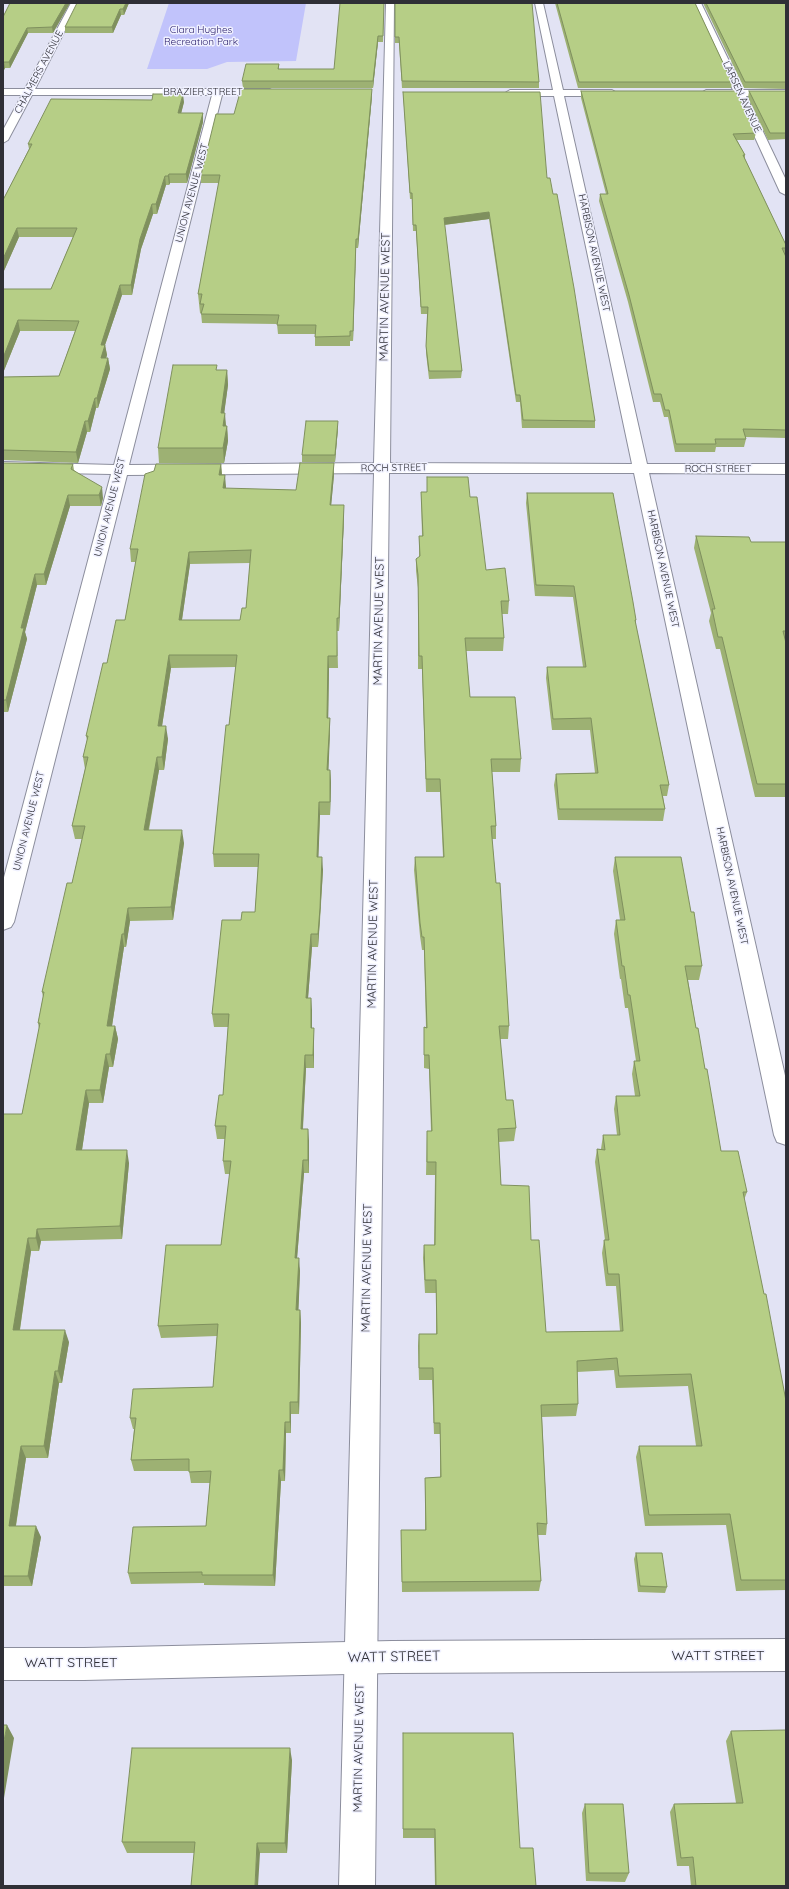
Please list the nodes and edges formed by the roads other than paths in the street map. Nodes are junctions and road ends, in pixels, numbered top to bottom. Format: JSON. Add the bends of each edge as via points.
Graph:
{"nodes":[{"id":1,"x":75,"y":3,"type":"edge"},
{"id":2,"x":390,"y":3,"type":"edge"},
{"id":3,"x":539,"y":3,"type":"edge"},
{"id":4,"x":697,"y":3,"type":"edge"},
{"id":5,"x":3,"y":92,"type":"edge"},
{"id":6,"x":28,"y":92,"type":"junction"},
{"id":7,"x":218,"y":92,"type":"junction"},
{"id":8,"x":281,"y":92,"type":"edge"},
{"id":9,"x":621,"y":92,"type":"edge"},
{"id":10,"x":501,"y":93,"type":"edge"},
{"id":11,"x":559,"y":93,"type":"junction"},
{"id":12,"x":699,"y":93,"type":"edge"},
{"id":13,"x":740,"y":93,"type":"junction"},
{"id":14,"x":786,"y":93,"type":"edge"},
{"id":15,"x":3,"y":140,"type":"edge"},
{"id":16,"x":786,"y":192,"type":"edge"},
{"id":17,"x":3,"y":467,"type":"edge"},
{"id":18,"x":382,"y":468,"type":"junction"},
{"id":19,"x":641,"y":469,"type":"junction"},
{"id":20,"x":786,"y":469,"type":"edge"},
{"id":21,"x":120,"y":470,"type":"junction"},
{"id":22,"x":3,"y":922,"type":"edge"},
{"id":23,"x":786,"y":1135,"type":"edge"},
{"id":24,"x":786,"y":1656,"type":"edge"},
{"id":25,"x":360,"y":1657,"type":"junction"},
{"id":26,"x":3,"y":1664,"type":"edge"},
{"id":27,"x":357,"y":1886,"type":"edge"}],
"edges":[{"from":1,"to":6,"type":"street","name":"CHALMERS AVENUE"},
{"from":2,"to":18,"type":"street","name":"MARTIN AVENUE WEST"},
{"from":3,"to":11,"type":"street","name":"HARBISON AVENUE WEST"},
{"from":4,"to":13,"type":"street","name":"LARSEN AVENUE"},
{"from":5,"to":6,"type":"street","name":"BRAZIER STREET"},
{"from":6,"to":7,"type":"street","name":"BRAZIER STREET"},
{"from":6,"to":15,"type":"street","name":"CHALMERS AVENUE"},
{"from":7,"to":8,"type":"street","name":"BRAZIER STREET"},
{"from":7,"to":21,"type":"street","name":"UNION AVENUE WEST"},
{"from":9,"to":11,"type":"street"},
{"from":10,"to":11,"type":"street"},
{"from":11,"to":19,"type":"street","name":"HARBISON AVENUE WEST"},
{"from":12,"to":13,"type":"street"},
{"from":13,"to":14,"type":"street"},
{"from":13,"to":16,"type":"street","name":"LARSEN AVENUE"},
{"from":17,"to":21,"type":"street","name":"ROCH STREET"},
{"from":18,"to":19,"type":"street","name":"ROCH STREET"},
{"from":18,"to":21,"type":"street","name":"ROCH STREET"},
{"from":18,"to":25,"type":"street","name":"MARTIN AVENUE WEST"},
{"from":19,"to":20,"type":"street","name":"ROCH STREET"},
{"from":19,"to":23,"type":"street","name":"HARBISON AVENUE WEST"},
{"from":21,"to":22,"type":"street","name":"UNION AVENUE WEST"},
{"from":24,"to":25,"type":"street","name":"WATT STREET"},
{"from":25,"to":26,"type":"street","name":"WATT STREET"},
{"from":25,"to":27,"type":"street","name":"MARTIN AVENUE WEST"}]}
